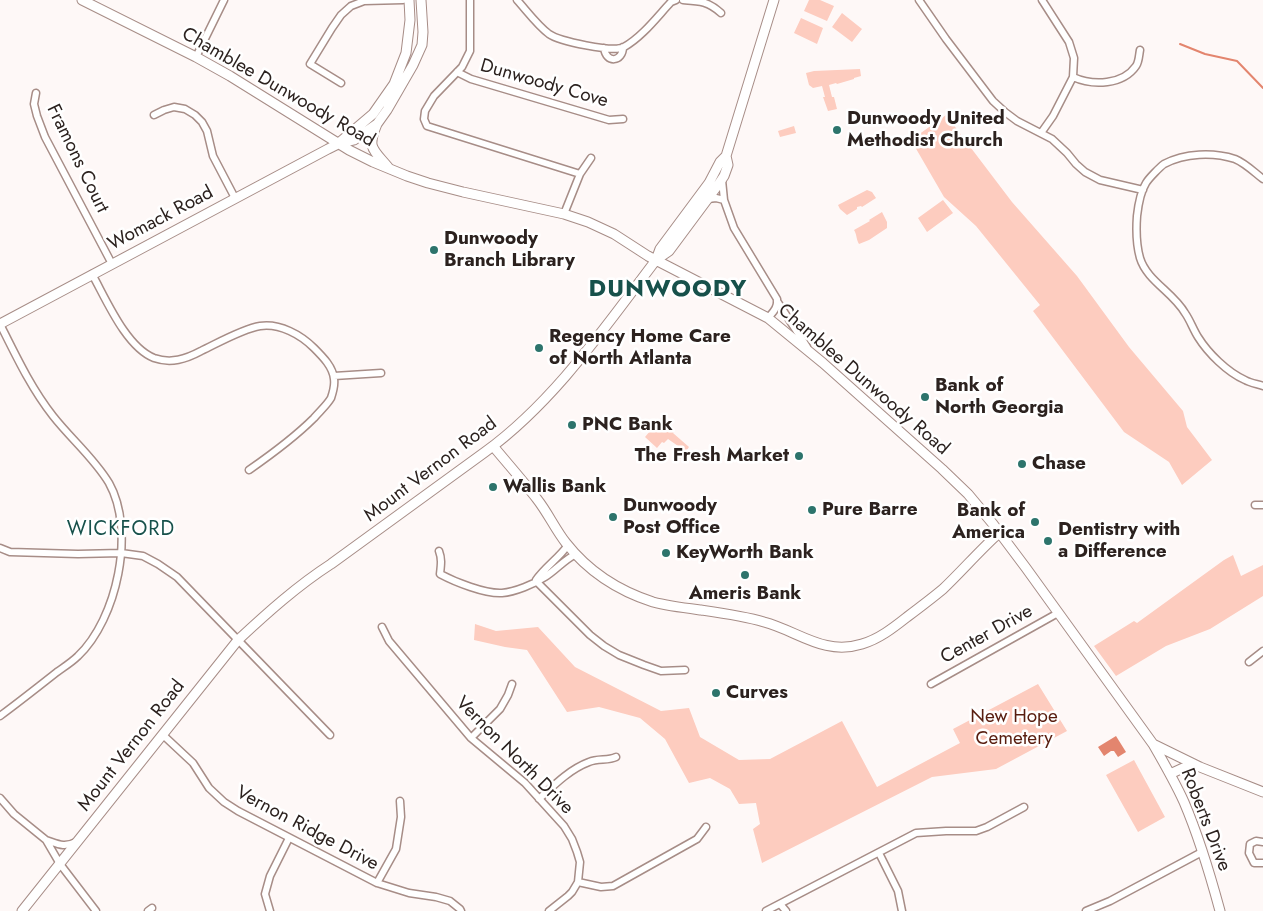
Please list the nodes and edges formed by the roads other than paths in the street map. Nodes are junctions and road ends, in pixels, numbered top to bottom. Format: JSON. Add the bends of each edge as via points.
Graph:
{"nodes":[{"id":1,"x":83,"y":0,"type":"edge"},
{"id":2,"x":224,"y":0,"type":"edge"},
{"id":3,"x":372,"y":0,"type":"edge"},
{"id":4,"x":403,"y":0,"type":"edge"},
{"id":5,"x":409,"y":0,"type":"edge"},
{"id":6,"x":421,"y":0,"type":"edge"},
{"id":7,"x":470,"y":0,"type":"edge"},
{"id":8,"x":517,"y":0,"type":"edge"},
{"id":9,"x":682,"y":0,"type":"edge"},
{"id":10,"x":774,"y":0,"type":"edge"},
{"id":11,"x":919,"y":0,"type":"edge"},
{"id":12,"x":1042,"y":0,"type":"edge"},
{"id":13,"x":672,"y":1,"type":"edge"},
{"id":14,"x":721,"y":12,"type":"dead end"},
{"id":15,"x":1140,"y":50,"type":"dead end"},
{"id":16,"x":196,"y":57,"type":"junction"},
{"id":17,"x":457,"y":72,"type":"junction"},
{"id":18,"x":1073,"y":77,"type":"junction"},
{"id":19,"x":341,"y":83,"type":"dead end"},
{"id":20,"x":36,"y":93,"type":"dead end"},
{"id":21,"x":154,"y":115,"type":"dead end"},
{"id":22,"x":623,"y":120,"type":"dead end"},
{"id":23,"x":377,"y":124,"type":"junction"},
{"id":24,"x":1040,"y":133,"type":"junction"},
{"id":25,"x":338,"y":144,"type":"junction"},
{"id":26,"x":726,"y":156,"type":"junction"},
{"id":27,"x":590,"y":158,"type":"dead end"},
{"id":28,"x":388,"y":167,"type":"junction"},
{"id":29,"x":580,"y":174,"type":"junction"},
{"id":30,"x":1263,"y":179,"type":"edge"},
{"id":31,"x":722,"y":180,"type":"junction"},
{"id":32,"x":1143,"y":190,"type":"junction"},
{"id":33,"x":235,"y":198,"type":"junction"},
{"id":34,"x":708,"y":199,"type":"junction"},
{"id":35,"x":724,"y":200,"type":"junction"},
{"id":36,"x":564,"y":214,"type":"junction"},
{"id":37,"x":656,"y":260,"type":"junction"},
{"id":38,"x":112,"y":264,"type":"junction"},
{"id":39,"x":92,"y":274,"type":"junction"},
{"id":40,"x":777,"y":299,"type":"junction"},
{"id":41,"x":768,"y":318,"type":"junction"},
{"id":42,"x":0,"y":324,"type":"edge"},
{"id":43,"x":809,"y":350,"type":"junction"},
{"id":44,"x":381,"y":373,"type":"dead end"},
{"id":45,"x":334,"y":376,"type":"junction"},
{"id":46,"x":1263,"y":386,"type":"edge"},
{"id":47,"x":493,"y":446,"type":"junction"},
{"id":48,"x":249,"y":470,"type":"dead end"},
{"id":49,"x":1255,"y":505,"type":"dead end"},
{"id":50,"x":1263,"y":505,"type":"edge"},
{"id":51,"x":999,"y":533,"type":"junction"},
{"id":52,"x":568,"y":545,"type":"junction"},
{"id":53,"x":0,"y":548,"type":"edge"},
{"id":54,"x":439,"y":551,"type":"dead end"},
{"id":55,"x":121,"y":553,"type":"junction"},
{"id":56,"x":576,"y":554,"type":"junction"},
{"id":57,"x":536,"y":581,"type":"junction"},
{"id":58,"x":1058,"y":613,"type":"junction"},
{"id":59,"x":382,"y":627,"type":"dead end"},
{"id":60,"x":235,"y":638,"type":"junction"},
{"id":61,"x":1263,"y":651,"type":"edge"},
{"id":62,"x":1249,"y":662,"type":"dead end"},
{"id":63,"x":685,"y":670,"type":"dead end"},
{"id":64,"x":512,"y":684,"type":"dead end"},
{"id":65,"x":931,"y":684,"type":"dead end"},
{"id":66,"x":0,"y":716,"type":"edge"},
{"id":67,"x":163,"y":735,"type":"junction"},
{"id":68,"x":330,"y":735,"type":"dead end"},
{"id":69,"x":471,"y":738,"type":"junction"},
{"id":70,"x":1153,"y":744,"type":"junction"},
{"id":71,"x":616,"y":757,"type":"dead end"},
{"id":72,"x":1196,"y":765,"type":"junction"},
{"id":73,"x":1170,"y":774,"type":"junction"},
{"id":74,"x":1263,"y":792,"type":"edge"},
{"id":75,"x":0,"y":798,"type":"edge"},
{"id":76,"x":539,"y":799,"type":"junction"},
{"id":77,"x":400,"y":801,"type":"dead end"},
{"id":78,"x":1024,"y":807,"type":"dead end"},
{"id":79,"x":706,"y":827,"type":"dead end"},
{"id":80,"x":289,"y":838,"type":"junction"},
{"id":81,"x":46,"y":840,"type":"junction"},
{"id":82,"x":77,"y":841,"type":"junction"},
{"id":83,"x":1263,"y":842,"type":"edge"},
{"id":84,"x":1202,"y":852,"type":"junction"},
{"id":85,"x":879,"y":853,"type":"junction"},
{"id":86,"x":1263,"y":863,"type":"edge"},
{"id":87,"x":60,"y":864,"type":"junction"},
{"id":88,"x":578,"y":882,"type":"junction"},
{"id":89,"x":377,"y":883,"type":"junction"},
{"id":90,"x":780,"y":904,"type":"junction"},
{"id":91,"x":22,"y":911,"type":"edge"},
{"id":92,"x":96,"y":911,"type":"edge"},
{"id":93,"x":270,"y":911,"type":"edge"},
{"id":94,"x":461,"y":911,"type":"edge"},
{"id":95,"x":549,"y":911,"type":"edge"},
{"id":96,"x":766,"y":911,"type":"edge"},
{"id":97,"x":786,"y":911,"type":"edge"},
{"id":98,"x":902,"y":911,"type":"edge"},
{"id":99,"x":1086,"y":911,"type":"edge"},
{"id":100,"x":1220,"y":911,"type":"edge"}],
"edges":[{"from":1,"to":16,"type":"street","name":"Chamblee Dunwoody Road"},
{"from":2,"to":16,"type":"street"},
{"from":3,"to":4,"type":"street"},
{"from":3,"to":19,"type":"street","via":[[345,10],[310,64]]},
{"from":5,"to":25,"type":"street","via":[[406,53],[394,84],[373,114]]},
{"from":6,"to":23,"type":"street","via":[[422,45],[414,65]]},
{"from":7,"to":17,"type":"street","via":[[470,52]]},
{"from":8,"to":13,"type":"street","via":[[552,36],[591,47],[616,49],[643,32]]},
{"from":9,"to":14,"type":"street","via":[[705,2]]},
{"from":10,"to":26,"type":"street","name":"Mount Vernon Road"},
{"from":11,"to":24,"type":"street","via":[[993,101],[1017,121]]},
{"from":12,"to":18,"type":"street","via":[[1069,42],[1074,58]]},
{"from":15,"to":18,"type":"street","via":[[1138,64],[1119,78],[1088,82]]},
{"from":16,"to":25,"type":"street","name":"Chamblee Dunwoody Road"},
{"from":17,"to":22,"type":"street","name":"Dunwoody Cove","via":[[609,120]]},
{"from":17,"to":29,"type":"street","via":[[434,96],[425,111],[426,126]]},
{"from":18,"to":24,"type":"street","via":[[1053,116]]},
{"from":20,"to":38,"type":"street","name":"Framons Court","via":[[36,116],[45,137]]},
{"from":21,"to":33,"type":"street","via":[[174,107],[185,109],[202,122],[213,156]]},
{"from":23,"to":25,"type":"street","via":[[354,140]]},
{"from":23,"to":28,"type":"street","via":[[371,143]]},
{"from":24,"to":32,"type":"street","via":[[1059,145],[1084,172],[1100,180]]},
{"from":25,"to":28,"type":"street","name":"Chamblee Dunwoody Road"},
{"from":25,"to":33,"type":"street","name":"Womack Road"},
{"from":26,"to":31,"type":"street","via":[[728,165]]},
{"from":26,"to":37,"type":"street","name":"Mount Vernon Road","via":[[660,249]]},
{"from":27,"to":29,"type":"street"},
{"from":28,"to":36,"type":"street","name":"Chamblee Dunwoody Road","via":[[407,176],[463,192]]},
{"from":29,"to":36,"type":"street"},
{"from":30,"to":32,"type":"street","via":[[1237,160],[1220,155],[1199,155],[1162,165]]},
{"from":31,"to":34,"type":"street"},
{"from":31,"to":35,"type":"street"},
{"from":32,"to":46,"type":"street","via":[[1138,207],[1136,240],[1147,274],[1176,300],[1198,337],[1220,363],[1244,380]]},
{"from":33,"to":38,"type":"street","name":"Womack Road"},
{"from":34,"to":35,"type":"street"},
{"from":34,"to":37,"type":"street","via":[[669,251]]},
{"from":35,"to":40,"type":"street","via":[[737,235]]},
{"from":36,"to":37,"type":"street","name":"Chamblee Dunwoody Road","via":[[606,229]]},
{"from":37,"to":41,"type":"street","name":"Chamblee Dunwoody Road"},
{"from":37,"to":47,"type":"street","name":"Mount Vernon Road","via":[[555,387]]},
{"from":38,"to":39,"type":"street","name":"Womack Road"},
{"from":39,"to":42,"type":"street","name":"Womack Road"},
{"from":39,"to":45,"type":"street","via":[[128,336],[153,357],[178,361],[242,332],[270,326],[296,334],[310,344],[329,364]]},
{"from":40,"to":41,"type":"street","via":[[776,309]]},
{"from":40,"to":43,"type":"street"},
{"from":41,"to":43,"type":"street","name":"Chamblee Dunwoody Road"},
{"from":42,"to":55,"type":"street","via":[[38,396],[109,484],[120,516]]},
{"from":43,"to":51,"type":"street","name":"Chamblee Dunwoody Road","via":[[942,469]]},
{"from":44,"to":45,"type":"street"},
{"from":45,"to":48,"type":"street","via":[[331,398],[321,411],[297,434]]},
{"from":47,"to":52,"type":"street","via":[[536,498]]},
{"from":47,"to":60,"type":"street","name":"Mount Vernon Road","via":[[315,574]]},
{"from":49,"to":50,"type":"street"},
{"from":51,"to":56,"type":"street","via":[[913,613],[886,633],[851,647],[812,642],[748,618],[654,602],[611,583]]},
{"from":51,"to":58,"type":"street","name":"Chamblee Dunwoody Road"},
{"from":52,"to":56,"type":"street"},
{"from":52,"to":57,"type":"street"},
{"from":53,"to":55,"type":"street","via":[[10,552]]},
{"from":54,"to":57,"type":"street","via":[[440,574],[454,582],[500,593]]},
{"from":55,"to":60,"type":"street","via":[[143,556],[177,577]]},
{"from":55,"to":66,"type":"street","via":[[107,612],[92,640],[78,656]]},
{"from":56,"to":57,"type":"street"},
{"from":57,"to":63,"type":"street","via":[[590,635],[619,655],[661,671]]},
{"from":58,"to":65,"type":"street","name":"Center Drive"},
{"from":58,"to":70,"type":"street","name":"Chamblee Dunwoody Road"},
{"from":59,"to":69,"type":"street","name":"Vernon North Drive","via":[[389,641]]},
{"from":60,"to":67,"type":"street","name":"Mount Vernon Road"},
{"from":60,"to":68,"type":"street"},
{"from":61,"to":62,"type":"street"},
{"from":64,"to":69,"type":"street","via":[[500,709]]},
{"from":67,"to":80,"type":"street","name":"Vernon Ridge Drive","via":[[193,763],[209,788],[224,802]]},
{"from":67,"to":82,"type":"street","name":"Mount Vernon Road"},
{"from":69,"to":76,"type":"street","name":"Vernon North Drive","via":[[525,783]]},
{"from":70,"to":72,"type":"street","name":"Chamblee Dunwoody Road"},
{"from":70,"to":73,"type":"street","name":"Roberts Drive"},
{"from":71,"to":76,"type":"street","via":[[588,762],[566,775]]},
{"from":72,"to":73,"type":"street"},
{"from":72,"to":74,"type":"street","name":"Chamblee Dunwoody Road"},
{"from":73,"to":84,"type":"street","name":"Roberts Drive"},
{"from":75,"to":81,"type":"street"},
{"from":76,"to":88,"type":"street","name":"Vernon North Drive","via":[[572,839],[580,862]]},
{"from":77,"to":89,"type":"street","via":[[396,849]]},
{"from":78,"to":85,"type":"street","via":[[976,831],[916,833]]},
{"from":79,"to":88,"type":"street","via":[[697,839],[612,886]]},
{"from":80,"to":89,"type":"street","name":"Vernon Ridge Drive"},
{"from":80,"to":93,"type":"street","via":[[267,885],[265,894]]},
{"from":81,"to":82,"type":"street","via":[[64,846]]},
{"from":81,"to":87,"type":"street"},
{"from":82,"to":87,"type":"street","name":"Mount Vernon Road"},
{"from":83,"to":86,"type":"street","via":[[1250,844],[1249,853],[1254,863]]},
{"from":84,"to":99,"type":"street"},
{"from":84,"to":100,"type":"street","name":"Roberts Drive"},
{"from":85,"to":90,"type":"street"},
{"from":85,"to":98,"type":"street","via":[[898,891]]},
{"from":87,"to":91,"type":"street","name":"Mount Vernon Road"},
{"from":87,"to":92,"type":"street"},
{"from":88,"to":95,"type":"street","via":[[572,892]]},
{"from":89,"to":94,"type":"street","name":"Vernon Ridge Drive","via":[[410,893],[436,896],[450,901]]},
{"from":90,"to":96,"type":"street"},
{"from":90,"to":97,"type":"street"}]}
